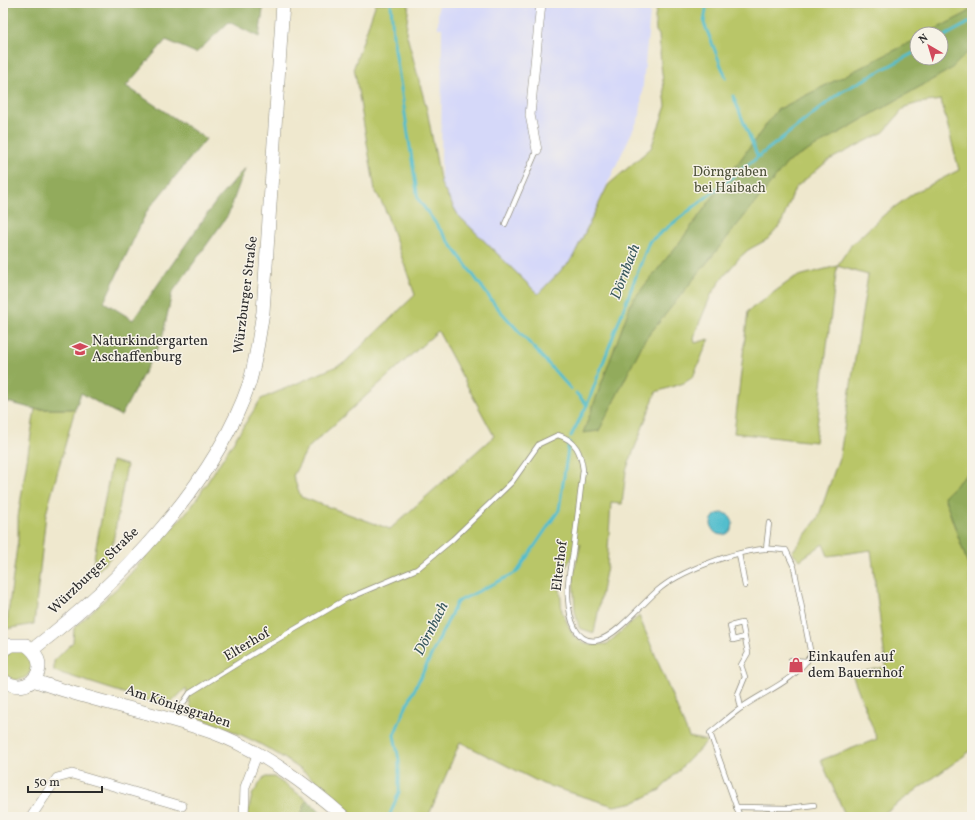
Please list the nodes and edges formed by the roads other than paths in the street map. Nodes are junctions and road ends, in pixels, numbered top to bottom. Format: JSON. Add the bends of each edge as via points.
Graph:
{"nodes":[{"id":1,"x":283,"y":3,"type":"edge"},
{"id":2,"x":541,"y":3,"type":"edge"},
{"id":3,"x":537,"y":150,"type":"joint"},
{"id":4,"x":505,"y":224,"type":"dead end"},
{"id":5,"x":769,"y":523,"type":"dead end"},
{"id":6,"x":766,"y":549,"type":"junction"},
{"id":7,"x":739,"y":554,"type":"junction"},
{"id":8,"x":745,"y":586,"type":"dead end"},
{"id":9,"x":745,"y":637,"type":"dead end"},
{"id":10,"x":3,"y":650,"type":"edge"},
{"id":11,"x":35,"y":652,"type":"junction"},
{"id":12,"x":791,"y":660,"type":"dead end"},
{"id":13,"x":807,"y":661,"type":"junction"},
{"id":14,"x":36,"y":676,"type":"junction"},
{"id":15,"x":3,"y":681,"type":"edge"},
{"id":16,"x":741,"y":708,"type":"junction"},
{"id":17,"x":172,"y":719,"type":"junction"},
{"id":18,"x":257,"y":755,"type":"junction"},
{"id":19,"x":814,"y":805,"type":"dead end"},
{"id":20,"x":182,"y":806,"type":"dead end"},
{"id":21,"x":736,"y":807,"type":"junction"},
{"id":22,"x":31,"y":817,"type":"edge"},
{"id":23,"x":244,"y":817,"type":"edge"},
{"id":24,"x":344,"y":817,"type":"edge"},
{"id":25,"x":740,"y":817,"type":"edge"}],
"edges":[{"from":1,"to":11,"type":"main road","name":"Würzburger Straße","via":[[263,312],[249,384],[228,430],[194,488],[154,536],[112,580]]},
{"from":2,"to":3,"type":"street","via":[[530,116]]},
{"from":3,"to":4,"type":"lane"},
{"from":5,"to":6,"type":"lane"},
{"from":6,"to":7,"type":"lane","name":"Elterhof"},
{"from":6,"to":13,"type":"lane","name":"Elterhof","via":[[786,550],[794,567],[811,655]]},
{"from":7,"to":8,"type":"lane"},
{"from":7,"to":17,"type":"lane","name":"Elterhof","via":[[678,576],[657,590],[622,625],[606,637],[590,640],[582,637],[572,624],[567,582],[574,546],[582,463],[578,448],[568,438],[558,435],[539,444],[512,482],[453,540],[417,569],[346,599],[256,652],[190,693]]},
{"from":9,"to":16,"type":"lane","via":[[748,653],[741,664],[745,677],[738,694]]},
{"from":10,"to":11,"type":"main road","via":[[19,643]]},
{"from":11,"to":14,"type":"main road","via":[[39,660]]},
{"from":12,"to":13,"type":"lane"},
{"from":13,"to":16,"type":"lane","via":[[784,683]]},
{"from":14,"to":15,"type":"main road","via":[[20,686]]},
{"from":14,"to":17,"type":"main road","name":"Am Königsgraben","via":[[52,687]]},
{"from":16,"to":21,"type":"lane","via":[[710,733]]},
{"from":17,"to":18,"type":"main road","name":"Am Königsgraben","via":[[216,734]]},
{"from":18,"to":23,"type":"street","via":[[245,787]]},
{"from":18,"to":24,"type":"main road","name":"Am Königsgraben","via":[[302,784]]},
{"from":19,"to":21,"type":"lane","via":[[789,808]]},
{"from":20,"to":22,"type":"street","via":[[72,774],[57,778]]},
{"from":21,"to":25,"type":"lane"}]}
